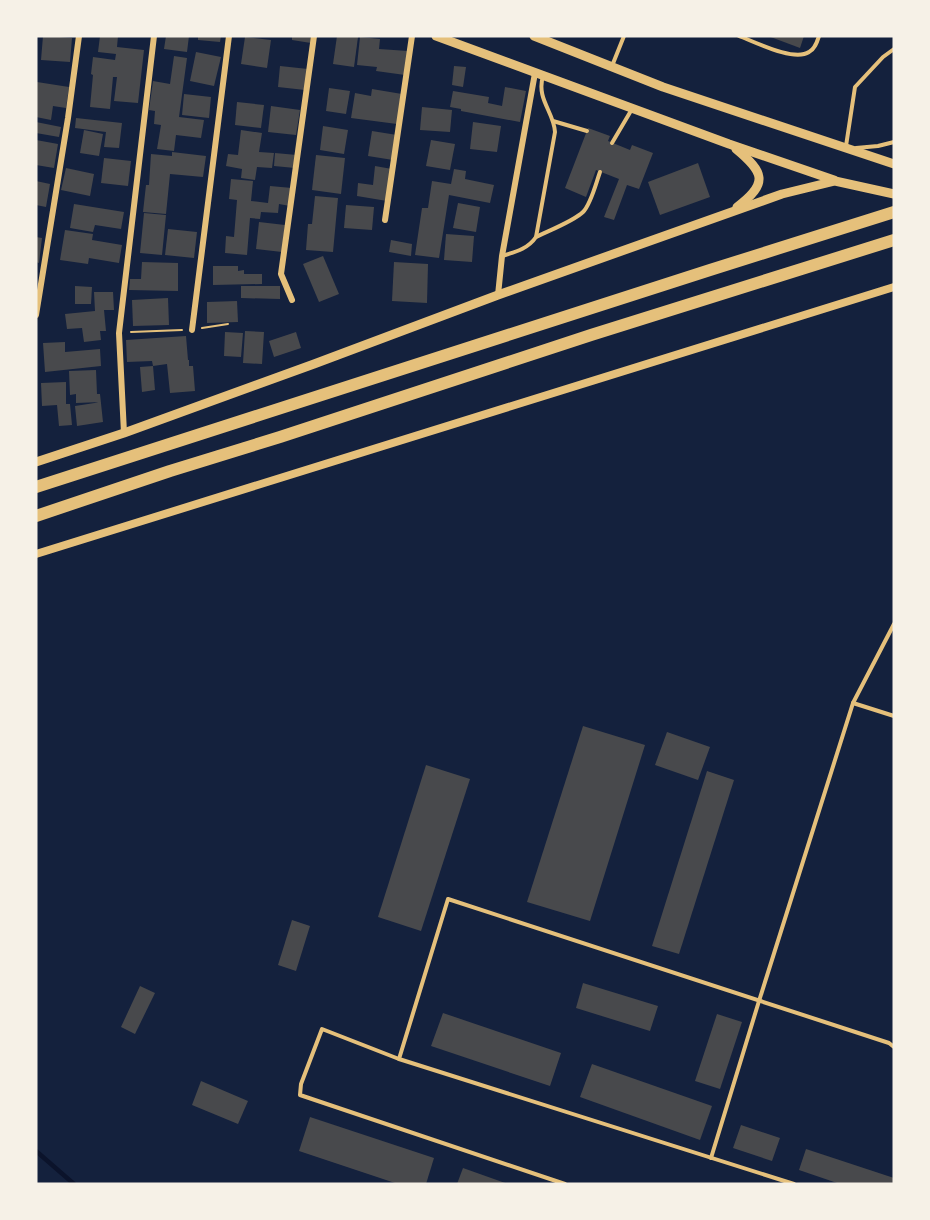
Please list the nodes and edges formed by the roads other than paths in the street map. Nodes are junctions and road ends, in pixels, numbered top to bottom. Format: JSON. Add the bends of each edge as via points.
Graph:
{"nodes":[{"id":1,"x":79,"y":36,"type":"edge"},
{"id":2,"x":154,"y":36,"type":"edge"},
{"id":3,"x":229,"y":36,"type":"edge"},
{"id":4,"x":314,"y":36,"type":"edge"},
{"id":5,"x":412,"y":36,"type":"edge"},
{"id":6,"x":436,"y":36,"type":"edge"},
{"id":7,"x":534,"y":36,"type":"edge"},
{"id":8,"x":624,"y":36,"type":"edge"},
{"id":9,"x":739,"y":36,"type":"edge"},
{"id":10,"x":819,"y":36,"type":"edge"},
{"id":11,"x":894,"y":49,"type":"edge"},
{"id":12,"x":612,"y":67,"type":"junction"},
{"id":13,"x":539,"y":74,"type":"junction"},
{"id":14,"x":633,"y":109,"type":"junction"},
{"id":15,"x":553,"y":121,"type":"junction"},
{"id":16,"x":587,"y":131,"type":"dead end"},
{"id":17,"x":611,"y":140,"type":"dead end"},
{"id":18,"x":894,"y":142,"type":"edge"},
{"id":19,"x":729,"y":144,"type":"junction"},
{"id":20,"x":846,"y":149,"type":"junction"},
{"id":21,"x":894,"y":164,"type":"edge"},
{"id":22,"x":600,"y":172,"type":"dead end"},
{"id":23,"x":835,"y":181,"type":"junction"},
{"id":24,"x":894,"y":194,"type":"edge"},
{"id":25,"x":894,"y":212,"type":"edge"},
{"id":26,"x":724,"y":216,"type":"junction"},
{"id":27,"x":386,"y":220,"type":"dead end"},
{"id":28,"x":536,"y":237,"type":"junction"},
{"id":29,"x":894,"y":240,"type":"edge"},
{"id":30,"x":502,"y":256,"type":"junction"},
{"id":31,"x":894,"y":288,"type":"edge"},
{"id":32,"x":498,"y":296,"type":"junction"},
{"id":33,"x":292,"y":300,"type":"dead end"},
{"id":34,"x":36,"y":315,"type":"edge"},
{"id":35,"x":192,"y":330,"type":"road end"},
{"id":36,"x":124,"y":433,"type":"junction"},
{"id":37,"x":36,"y":462,"type":"edge"},
{"id":38,"x":36,"y":487,"type":"edge"},
{"id":39,"x":36,"y":516,"type":"edge"},
{"id":40,"x":36,"y":554,"type":"edge"},
{"id":41,"x":894,"y":624,"type":"edge"},
{"id":42,"x":853,"y":703,"type":"junction"},
{"id":43,"x":894,"y":716,"type":"edge"},
{"id":44,"x":759,"y":1001,"type":"junction"},
{"id":45,"x":894,"y":1047,"type":"edge"},
{"id":46,"x":399,"y":1059,"type":"junction"},
{"id":47,"x":711,"y":1158,"type":"junction"},
{"id":48,"x":565,"y":1184,"type":"edge"},
{"id":49,"x":794,"y":1184,"type":"edge"}],
"edges":[{"from":1,"to":34,"type":"street"},
{"from":2,"to":36,"type":"street","via":[[119,333]]},
{"from":3,"to":35,"type":"street"},
{"from":4,"to":33,"type":"street","via":[[281,274]]},
{"from":5,"to":27,"type":"street"},
{"from":6,"to":13,"type":"main road"},
{"from":7,"to":12,"type":"main road"},
{"from":8,"to":12,"type":"lane"},
{"from":9,"to":10,"type":"lane","via":[[786,54],[803,55],[812,51]]},
{"from":11,"to":20,"type":"lane","via":[[855,87]]},
{"from":12,"to":20,"type":"main road"},
{"from":13,"to":14,"type":"main road"},
{"from":13,"to":15,"type":"lane"},
{"from":13,"to":30,"type":"street"},
{"from":14,"to":17,"type":"lane"},
{"from":14,"to":19,"type":"main road"},
{"from":15,"to":16,"type":"lane"},
{"from":15,"to":28,"type":"lane","via":[[555,132]]},
{"from":18,"to":20,"type":"lane"},
{"from":19,"to":23,"type":"main road"},
{"from":19,"to":26,"type":"main road","via":[[754,165],[759,177],[752,194]]},
{"from":20,"to":21,"type":"main road"},
{"from":22,"to":28,"type":"lane","via":[[583,212]]},
{"from":23,"to":24,"type":"main road"},
{"from":23,"to":26,"type":"main road","via":[[782,194]]},
{"from":25,"to":38,"type":"highway"},
{"from":26,"to":32,"type":"main road"},
{"from":28,"to":30,"type":"lane","via":[[525,248]]},
{"from":29,"to":39,"type":"highway"},
{"from":30,"to":32,"type":"street"},
{"from":31,"to":40,"type":"street"},
{"from":32,"to":36,"type":"main road"},
{"from":36,"to":37,"type":"main road"},
{"from":41,"to":42,"type":"lane"},
{"from":42,"to":43,"type":"lane"},
{"from":42,"to":44,"type":"lane"},
{"from":44,"to":45,"type":"lane"},
{"from":44,"to":46,"type":"lane","via":[[448,899]]},
{"from":44,"to":47,"type":"lane"},
{"from":46,"to":47,"type":"lane"},
{"from":46,"to":48,"type":"lane","via":[[322,1029],[300,1084],[300,1095]]},
{"from":47,"to":49,"type":"lane"}]}
